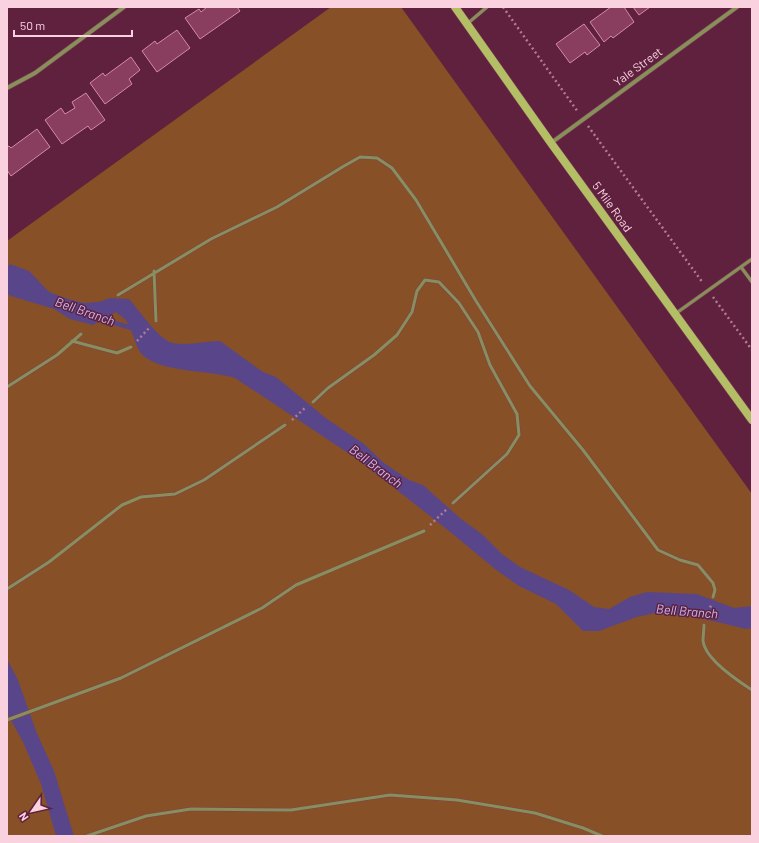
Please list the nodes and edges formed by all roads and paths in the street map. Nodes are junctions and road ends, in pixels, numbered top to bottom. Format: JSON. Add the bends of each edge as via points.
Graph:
{"nodes":[{"id":1,"x":124,"y":7,"type":"edge"},
{"id":2,"x":455,"y":7,"type":"edge"},
{"id":3,"x":487,"y":7,"type":"edge"},
{"id":4,"x":503,"y":7,"type":"edge"},
{"id":5,"x":738,"y":7,"type":"edge"},
{"id":6,"x":467,"y":24,"type":"junction"},
{"id":7,"x":7,"y":88,"type":"edge"},
{"id":8,"x":583,"y":120,"type":"junction"},
{"id":9,"x":551,"y":143,"type":"junction"},
{"id":10,"x":752,"y":259,"type":"edge"},
{"id":11,"x":741,"y":267,"type":"junction"},
{"id":12,"x":154,"y":271,"type":"junction"},
{"id":13,"x":752,"y":282,"type":"edge"},
{"id":14,"x":708,"y":290,"type":"junction"},
{"id":15,"x":118,"y":295,"type":"dead end"},
{"id":16,"x":675,"y":314,"type":"junction"},
{"id":17,"x":156,"y":321,"type":"joint"},
{"id":18,"x":81,"y":334,"type":"dead end"},
{"id":19,"x":72,"y":341,"type":"junction"},
{"id":20,"x":131,"y":347,"type":"joint"},
{"id":21,"x":752,"y":350,"type":"edge"},
{"id":22,"x":7,"y":387,"type":"edge"},
{"id":23,"x":313,"y":402,"type":"joint"},
{"id":24,"x":752,"y":419,"type":"edge"},
{"id":25,"x":285,"y":425,"type":"joint"},
{"id":26,"x":453,"y":503,"type":"joint"},
{"id":27,"x":424,"y":532,"type":"joint"},
{"id":28,"x":7,"y":590,"type":"edge"},
{"id":29,"x":713,"y":597,"type":"joint"},
{"id":30,"x":704,"y":625,"type":"joint"},
{"id":31,"x":752,"y":690,"type":"edge"},
{"id":32,"x":7,"y":720,"type":"edge"},
{"id":33,"x":87,"y":836,"type":"edge"},
{"id":34,"x":602,"y":836,"type":"edge"}],
"edges":[{"from":1,"to":7,"type":"street","via":[[35,73]]},
{"from":2,"to":6,"type":"main road","name":"5 Mile Road"},
{"from":3,"to":6,"type":"lane"},
{"from":4,"to":8,"type":"path"},
{"from":5,"to":8,"type":"street","name":"Yale Street"},
{"from":6,"to":9,"type":"main road","name":"5 Mile Road"},
{"from":8,"to":9,"type":"street","name":"Yale Street"},
{"from":8,"to":14,"type":"path"},
{"from":9,"to":16,"type":"main road","name":"5 Mile Road"},
{"from":10,"to":11,"type":"lane"},
{"from":11,"to":13,"type":"lane"},
{"from":11,"to":14,"type":"lane"},
{"from":12,"to":15,"type":"lane"},
{"from":12,"to":17,"type":"lane"},
{"from":12,"to":29,"type":"lane","via":[[211,239],[277,207],[360,157],[377,158],[392,168],[416,200],[476,302],[530,386],[583,450],[658,550],[698,565],[713,583]]},
{"from":14,"to":16,"type":"lane"},
{"from":14,"to":21,"type":"path"},
{"from":16,"to":24,"type":"main road","name":"5 Mile Road"},
{"from":17,"to":20,"type":"path"},
{"from":18,"to":19,"type":"lane"},
{"from":19,"to":20,"type":"lane","via":[[117,353]]},
{"from":19,"to":22,"type":"lane","via":[[57,355]]},
{"from":23,"to":25,"type":"path"},
{"from":23,"to":26,"type":"lane","via":[[397,335],[412,312],[417,291],[425,280],[439,282],[459,303],[478,332],[490,365],[517,414],[519,435],[507,454]]},
{"from":25,"to":28,"type":"lane","via":[[204,480],[175,494],[141,497],[122,505],[49,562]]},
{"from":26,"to":27,"type":"path"},
{"from":27,"to":32,"type":"lane","via":[[296,585],[262,608],[121,678]]},
{"from":29,"to":30,"type":"path"},
{"from":30,"to":31,"type":"lane","via":[[703,642],[709,655],[735,679]]},
{"from":33,"to":34,"type":"lane","via":[[146,816],[191,809],[291,810],[390,795],[457,800],[535,813]]}]}
